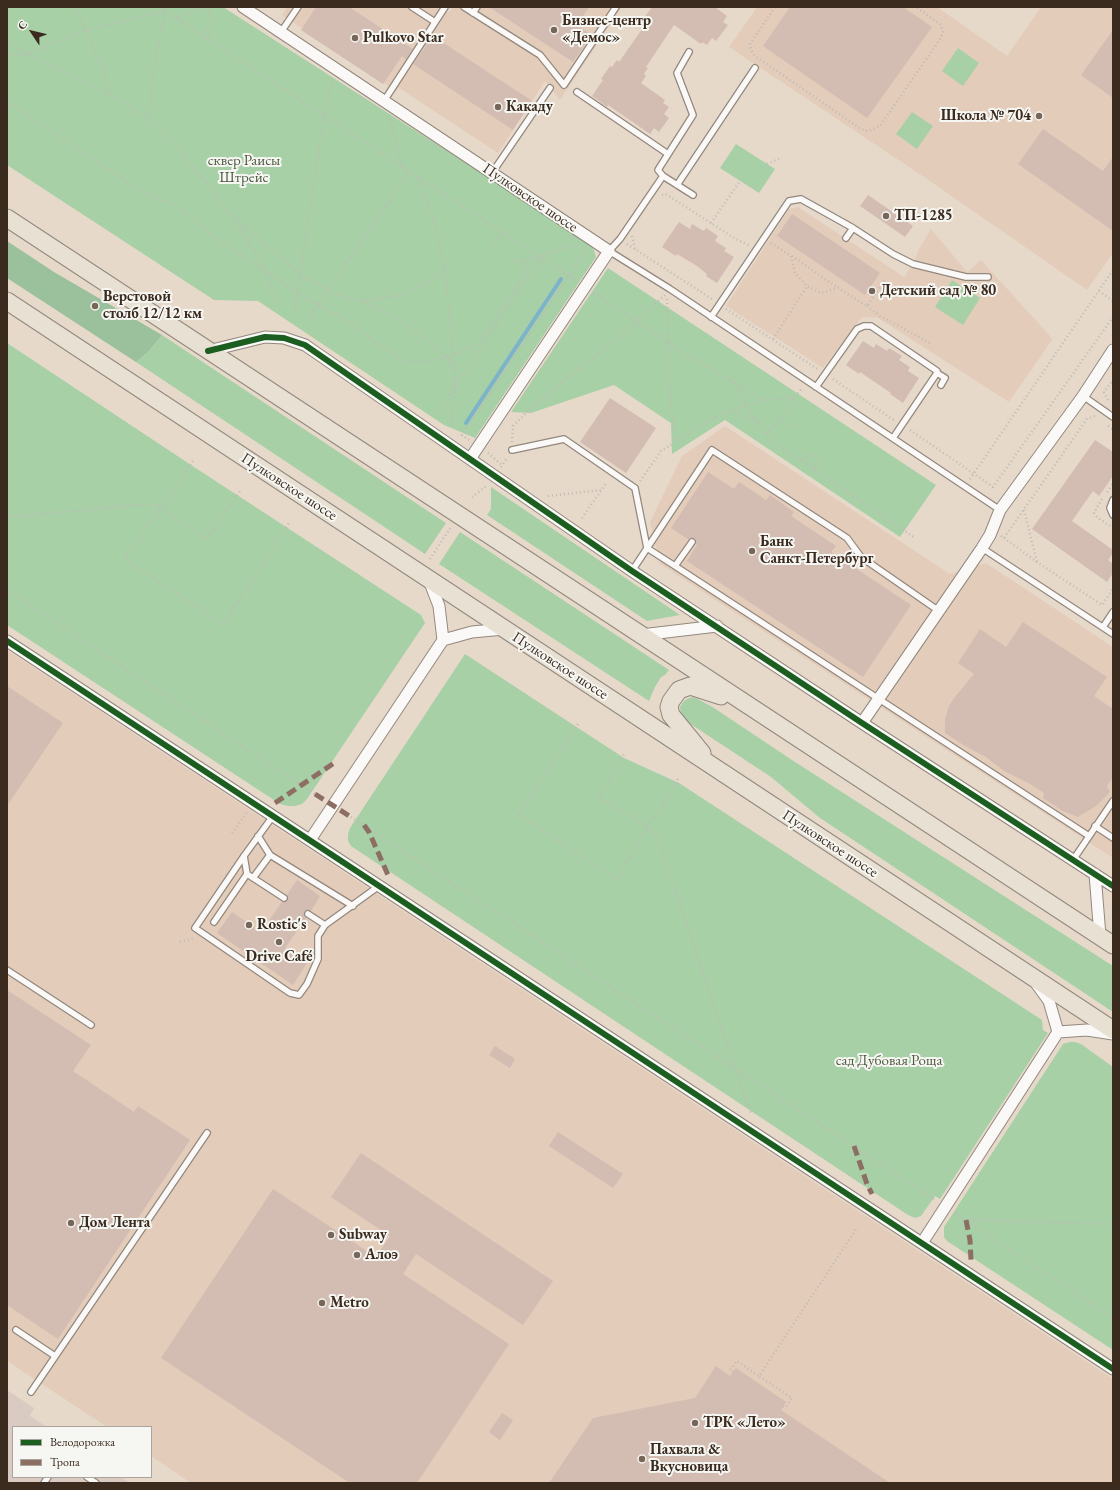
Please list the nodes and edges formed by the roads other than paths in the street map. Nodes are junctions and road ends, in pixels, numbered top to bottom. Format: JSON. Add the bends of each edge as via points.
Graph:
{"nodes":[{"id":1,"x":243,"y":7,"type":"edge"},
{"id":2,"x":298,"y":7,"type":"edge"},
{"id":3,"x":412,"y":7,"type":"edge"},
{"id":4,"x":446,"y":7,"type":"edge"},
{"id":5,"x":464,"y":7,"type":"edge"},
{"id":6,"x":477,"y":7,"type":"edge"},
{"id":7,"x":616,"y":7,"type":"edge"},
{"id":8,"x":473,"y":13,"type":"junction"},
{"id":9,"x":436,"y":22,"type":"junction"},
{"id":10,"x":281,"y":32,"type":"junction"},
{"id":11,"x":689,"y":52,"type":"dead end"},
{"id":12,"x":755,"y":68,"type":"dead end"},
{"id":13,"x":550,"y":88,"type":"dead end"},
{"id":14,"x":577,"y":92,"type":"dead end"},
{"id":15,"x":386,"y":102,"type":"junction"},
{"id":16,"x":668,"y":154,"type":"junction"},
{"id":17,"x":492,"y":173,"type":"junction"},
{"id":18,"x":663,"y":176,"type":"junction"},
{"id":19,"x":677,"y":185,"type":"junction"},
{"id":20,"x":693,"y":195,"type":"dead end"},
{"id":21,"x":7,"y":218,"type":"edge"},
{"id":22,"x":853,"y":228,"type":"junction"},
{"id":23,"x":846,"y":238,"type":"dead end"},
{"id":24,"x":609,"y":251,"type":"junction"},
{"id":25,"x":988,"y":277,"type":"dead end"},
{"id":26,"x":7,"y":301,"type":"edge"},
{"id":27,"x":711,"y":317,"type":"junction"},
{"id":28,"x":1113,"y":350,"type":"edge"},
{"id":29,"x":208,"y":351,"type":"junction"},
{"id":30,"x":937,"y":373,"type":"junction"},
{"id":31,"x":941,"y":385,"type":"dead end"},
{"id":32,"x":816,"y":387,"type":"junction"},
{"id":33,"x":1083,"y":396,"type":"junction"},
{"id":34,"x":1113,"y":417,"type":"edge"},
{"id":35,"x":893,"y":438,"type":"junction"},
{"id":36,"x":512,"y":450,"type":"road end"},
{"id":37,"x":470,"y":459,"type":"junction"},
{"id":38,"x":1113,"y":500,"type":"edge"},
{"id":39,"x":1000,"y":510,"type":"junction"},
{"id":40,"x":1113,"y":515,"type":"edge"},
{"id":41,"x":692,"y":542,"type":"dead end"},
{"id":42,"x":647,"y":548,"type":"junction"},
{"id":43,"x":982,"y":548,"type":"junction"},
{"id":44,"x":675,"y":566,"type":"junction"},
{"id":45,"x":632,"y":571,"type":"junction"},
{"id":46,"x":429,"y":580,"type":"junction"},
{"id":47,"x":939,"y":611,"type":"junction"},
{"id":48,"x":1113,"y":612,"type":"edge"},
{"id":49,"x":717,"y":626,"type":"junction"},
{"id":50,"x":1103,"y":627,"type":"junction"},
{"id":51,"x":504,"y":629,"type":"junction"},
{"id":52,"x":1113,"y":634,"type":"edge"},
{"id":53,"x":641,"y":635,"type":"junction"},
{"id":54,"x":443,"y":640,"type":"junction"},
{"id":55,"x":7,"y":641,"type":"edge"},
{"id":56,"x":879,"y":698,"type":"junction"},
{"id":57,"x":742,"y":701,"type":"junction"},
{"id":58,"x":862,"y":723,"type":"junction"},
{"id":59,"x":712,"y":766,"type":"junction"},
{"id":60,"x":1113,"y":801,"type":"edge"},
{"id":61,"x":273,"y":816,"type":"junction"},
{"id":62,"x":1096,"y":826,"type":"junction"},
{"id":63,"x":258,"y":836,"type":"junction"},
{"id":64,"x":1089,"y":836,"type":"junction"},
{"id":65,"x":1113,"y":838,"type":"edge"},
{"id":66,"x":310,"y":840,"type":"junction"},
{"id":67,"x":270,"y":855,"type":"junction"},
{"id":68,"x":244,"y":856,"type":"junction"},
{"id":69,"x":1073,"y":860,"type":"junction"},
{"id":70,"x":247,"y":874,"type":"junction"},
{"id":71,"x":1095,"y":874,"type":"junction"},
{"id":72,"x":253,"y":878,"type":"junction"},
{"id":73,"x":379,"y":886,"type":"junction"},
{"id":74,"x":1113,"y":886,"type":"edge"},
{"id":75,"x":284,"y":898,"type":"dead end"},
{"id":76,"x":353,"y":906,"type":"junction"},
{"id":77,"x":308,"y":914,"type":"dead end"},
{"id":78,"x":214,"y":922,"type":"dead end"},
{"id":79,"x":325,"y":925,"type":"junction"},
{"id":80,"x":1106,"y":941,"type":"edge"},
{"id":81,"x":7,"y":970,"type":"edge"},
{"id":82,"x":1032,"y":977,"type":"junction"},
{"id":83,"x":91,"y":1025,"type":"dead end"},
{"id":84,"x":1113,"y":1030,"type":"edge"},
{"id":85,"x":1058,"y":1032,"type":"junction"},
{"id":86,"x":1113,"y":1034,"type":"edge"},
{"id":87,"x":206,"y":1133,"type":"dead end"},
{"id":88,"x":922,"y":1243,"type":"junction"},
{"id":89,"x":16,"y":1330,"type":"dead end"},
{"id":90,"x":55,"y":1356,"type":"junction"},
{"id":91,"x":1113,"y":1369,"type":"edge"},
{"id":92,"x":31,"y":1392,"type":"dead end"}],
"edges":[{"from":1,"to":10,"type":"street","name":"Пулковское шоссе"},
{"from":2,"to":10,"type":"lane"},
{"from":3,"to":9,"type":"lane"},
{"from":4,"to":9,"type":"lane"},
{"from":5,"to":8,"type":"lane"},
{"from":6,"to":8,"type":"lane"},
{"from":7,"to":8,"type":"lane","via":[[564,85],[540,55]]},
{"from":9,"to":15,"type":"lane"},
{"from":10,"to":15,"type":"street","name":"Пулковское шоссе"},
{"from":11,"to":16,"type":"lane","via":[[677,72],[693,115]]},
{"from":12,"to":19,"type":"lane"},
{"from":13,"to":17,"type":"lane"},
{"from":14,"to":16,"type":"lane"},
{"from":15,"to":17,"type":"street","name":"Пулковское шоссе"},
{"from":16,"to":18,"type":"lane","via":[[658,170]]},
{"from":17,"to":24,"type":"street","name":"Пулковское шоссе"},
{"from":18,"to":19,"type":"lane"},
{"from":18,"to":24,"type":"lane"},
{"from":19,"to":20,"type":"lane"},
{"from":21,"to":29,"type":"main road"},
{"from":22,"to":23,"type":"lane"},
{"from":22,"to":25,"type":"lane","via":[[913,264],[966,277]]},
{"from":22,"to":27,"type":"lane","via":[[801,199],[789,201]]},
{"from":24,"to":27,"type":"lane"},
{"from":24,"to":37,"type":"street"},
{"from":26,"to":46,"type":"main road","name":"Пулковское шоссе"},
{"from":27,"to":32,"type":"lane"},
{"from":28,"to":33,"type":"street"},
{"from":29,"to":37,"type":"street","via":[[265,337],[284,338],[305,345]]},
{"from":29,"to":53,"type":"main road"},
{"from":30,"to":31,"type":"lane","via":[[945,378]]},
{"from":30,"to":32,"type":"lane","via":[[937,370],[871,326],[864,326],[857,329]]},
{"from":30,"to":35,"type":"lane"},
{"from":32,"to":35,"type":"lane"},
{"from":33,"to":34,"type":"lane"},
{"from":33,"to":39,"type":"street"},
{"from":35,"to":39,"type":"lane"},
{"from":36,"to":42,"type":"lane","via":[[564,439],[635,488]]},
{"from":37,"to":45,"type":"street"},
{"from":38,"to":40,"type":"lane","via":[[1110,508]]},
{"from":39,"to":43,"type":"street"},
{"from":41,"to":44,"type":"lane"},
{"from":42,"to":44,"type":"lane"},
{"from":42,"to":45,"type":"lane"},
{"from":42,"to":47,"type":"lane","via":[[712,450],[847,538],[861,557]]},
{"from":43,"to":47,"type":"street"},
{"from":43,"to":50,"type":"lane"},
{"from":44,"to":56,"type":"lane"},
{"from":45,"to":49,"type":"street"},
{"from":46,"to":51,"type":"main road","name":"Пулковское шоссе"},
{"from":46,"to":54,"type":"street","via":[[439,606]]},
{"from":47,"to":56,"type":"street"},
{"from":48,"to":50,"type":"lane"},
{"from":49,"to":53,"type":"street"},
{"from":49,"to":58,"type":"street"},
{"from":50,"to":52,"type":"lane"},
{"from":51,"to":54,"type":"street","via":[[472,632]]},
{"from":51,"to":59,"type":"main road","name":"Пулковское шоссе"},
{"from":53,"to":57,"type":"main road"},
{"from":54,"to":66,"type":"street"},
{"from":55,"to":61,"type":"street"},
{"from":56,"to":58,"type":"street"},
{"from":56,"to":64,"type":"lane"},
{"from":57,"to":59,"type":"main road","via":[[690,686],[679,690],[671,701],[671,715]]},
{"from":57,"to":80,"type":"main road"},
{"from":58,"to":69,"type":"street"},
{"from":59,"to":82,"type":"main road","name":"Пулковское шоссе"},
{"from":60,"to":62,"type":"lane"},
{"from":61,"to":63,"type":"lane"},
{"from":61,"to":66,"type":"street"},
{"from":62,"to":64,"type":"lane"},
{"from":62,"to":65,"type":"lane"},
{"from":63,"to":67,"type":"lane"},
{"from":63,"to":68,"type":"lane"},
{"from":64,"to":69,"type":"lane"},
{"from":66,"to":73,"type":"street"},
{"from":67,"to":72,"type":"lane"},
{"from":67,"to":76,"type":"lane"},
{"from":68,"to":70,"type":"lane"},
{"from":68,"to":79,"type":"lane","via":[[195,928],[290,993],[299,995],[318,959],[318,936]]},
{"from":69,"to":71,"type":"street"},
{"from":70,"to":72,"type":"lane"},
{"from":70,"to":78,"type":"lane"},
{"from":71,"to":74,"type":"street"},
{"from":71,"to":80,"type":"street"},
{"from":72,"to":75,"type":"lane"},
{"from":73,"to":76,"type":"lane"},
{"from":73,"to":88,"type":"street"},
{"from":76,"to":79,"type":"lane"},
{"from":77,"to":79,"type":"lane"},
{"from":81,"to":83,"type":"lane"},
{"from":82,"to":84,"type":"main road","name":"Пулковское шоссе"},
{"from":82,"to":85,"type":"street","via":[[1049,1001]]},
{"from":85,"to":86,"type":"street","via":[[1087,1030]]},
{"from":85,"to":88,"type":"street"},
{"from":87,"to":90,"type":"lane"},
{"from":88,"to":91,"type":"street"},
{"from":89,"to":90,"type":"lane"},
{"from":90,"to":92,"type":"lane"}]}
